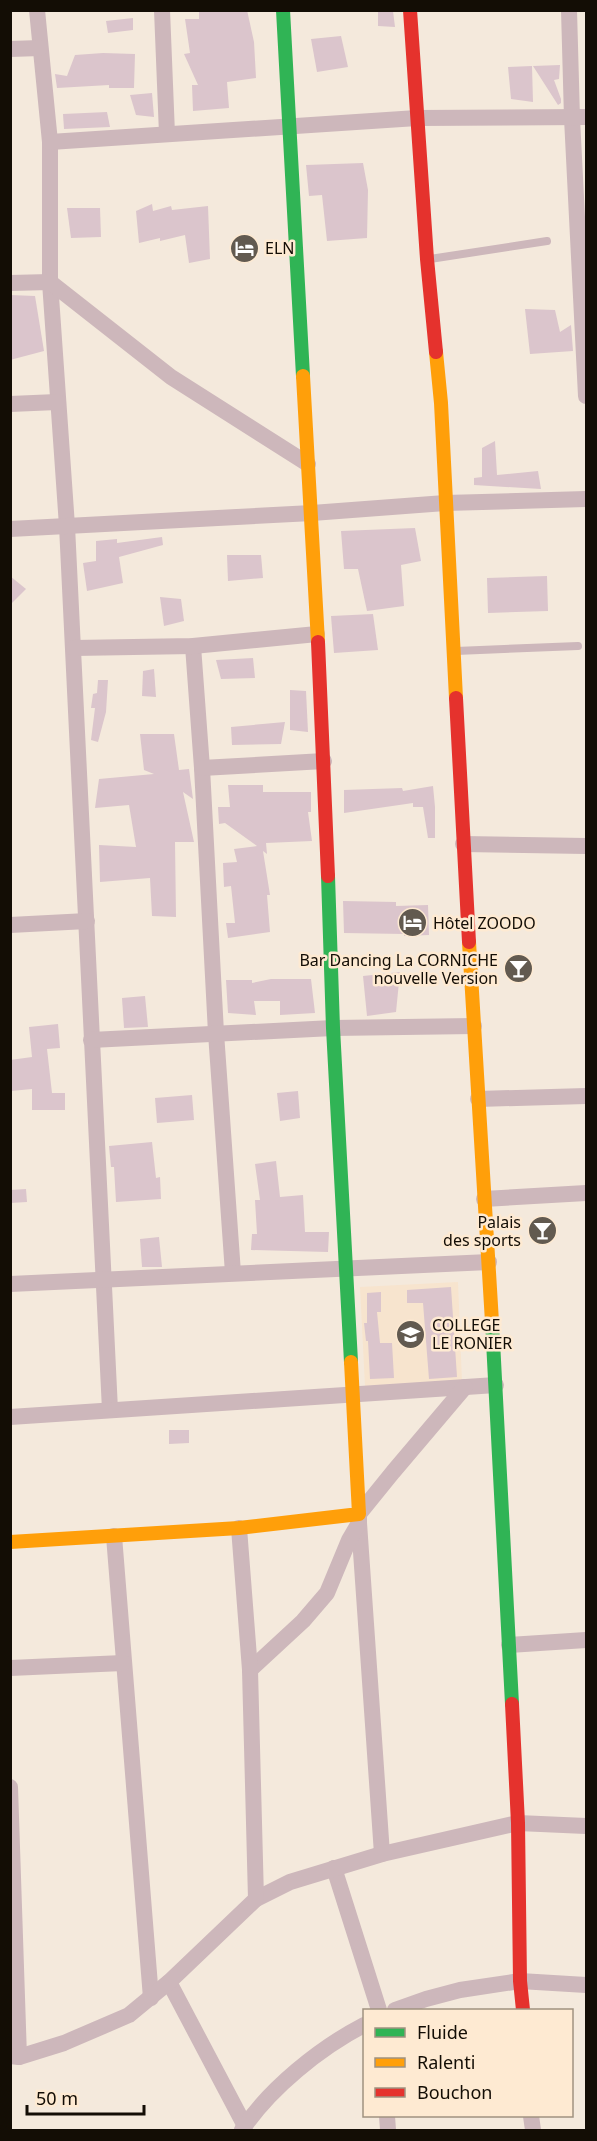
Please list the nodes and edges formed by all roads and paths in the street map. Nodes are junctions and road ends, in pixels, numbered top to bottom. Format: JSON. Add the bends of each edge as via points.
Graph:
{"nodes":[{"id":1,"x":37,"y":10,"type":"edge"},
{"id":2,"x":162,"y":10,"type":"edge"},
{"id":3,"x":282,"y":10,"type":"edge"},
{"id":4,"x":410,"y":10,"type":"edge"},
{"id":5,"x":569,"y":10,"type":"edge"},
{"id":6,"x":40,"y":48,"type":"junction"},
{"id":7,"x":10,"y":49,"type":"edge"},
{"id":8,"x":579,"y":117,"type":"edge"},
{"id":9,"x":417,"y":118,"type":"junction"},
{"id":10,"x":288,"y":126,"type":"junction"},
{"id":11,"x":167,"y":134,"type":"junction"},
{"id":12,"x":50,"y":142,"type":"junction"},
{"id":13,"x":547,"y":241,"type":"dead end"},
{"id":14,"x":427,"y":259,"type":"junction"},
{"id":15,"x":50,"y":282,"type":"junction"},
{"id":16,"x":10,"y":283,"type":"edge"},
{"id":17,"x":586,"y":371,"type":"edge"},
{"id":18,"x":586,"y":396,"type":"edge"},
{"id":19,"x":57,"y":402,"type":"junction"},
{"id":20,"x":10,"y":404,"type":"edge"},
{"id":21,"x":308,"y":464,"type":"junction"},
{"id":22,"x":586,"y":499,"type":"edge"},
{"id":23,"x":445,"y":503,"type":"junction"},
{"id":24,"x":312,"y":513,"type":"junction"},
{"id":25,"x":68,"y":526,"type":"junction"},
{"id":26,"x":10,"y":529,"type":"edge"},
{"id":27,"x":317,"y":634,"type":"junction"},
{"id":28,"x":193,"y":646,"type":"junction"},
{"id":29,"x":578,"y":646,"type":"dead end"},
{"id":30,"x":74,"y":648,"type":"junction"},
{"id":31,"x":452,"y":651,"type":"junction"},
{"id":32,"x":324,"y":761,"type":"junction"},
{"id":33,"x":202,"y":768,"type":"junction"},
{"id":34,"x":463,"y":844,"type":"junction"},
{"id":35,"x":586,"y":846,"type":"edge"},
{"id":36,"x":87,"y":921,"type":"junction"},
{"id":37,"x":10,"y":925,"type":"edge"},
{"id":38,"x":474,"y":1026,"type":"junction"},
{"id":39,"x":333,"y":1028,"type":"junction"},
{"id":40,"x":216,"y":1033,"type":"junction"},
{"id":41,"x":91,"y":1040,"type":"junction"},
{"id":42,"x":586,"y":1096,"type":"edge"},
{"id":43,"x":478,"y":1099,"type":"junction"},
{"id":44,"x":586,"y":1193,"type":"edge"},
{"id":45,"x":484,"y":1199,"type":"junction"},
{"id":46,"x":489,"y":1262,"type":"junction"},
{"id":47,"x":344,"y":1268,"type":"junction"},
{"id":48,"x":233,"y":1273,"type":"junction"},
{"id":49,"x":104,"y":1281,"type":"junction"},
{"id":50,"x":10,"y":1284,"type":"edge"},
{"id":51,"x":496,"y":1386,"type":"junction"},
{"id":52,"x":465,"y":1388,"type":"junction"},
{"id":53,"x":353,"y":1395,"type":"junction"},
{"id":54,"x":110,"y":1410,"type":"junction"},
{"id":55,"x":10,"y":1418,"type":"edge"},
{"id":56,"x":359,"y":1518,"type":"junction"},
{"id":57,"x":239,"y":1528,"type":"junction"},
{"id":58,"x":114,"y":1536,"type":"junction"},
{"id":59,"x":10,"y":1542,"type":"edge"},
{"id":60,"x":586,"y":1640,"type":"edge"},
{"id":61,"x":509,"y":1645,"type":"junction"},
{"id":62,"x":123,"y":1663,"type":"junction"},
{"id":63,"x":10,"y":1668,"type":"edge"},
{"id":64,"x":250,"y":1670,"type":"junction"},
{"id":65,"x":10,"y":1787,"type":"edge"},
{"id":66,"x":518,"y":1823,"type":"junction"},
{"id":67,"x":586,"y":1826,"type":"edge"},
{"id":68,"x":382,"y":1854,"type":"junction"},
{"id":69,"x":334,"y":1868,"type":"junction"},
{"id":70,"x":256,"y":1899,"type":"junction"},
{"id":71,"x":520,"y":1981,"type":"junction"},
{"id":72,"x":169,"y":1982,"type":"junction"},
{"id":73,"x":586,"y":1985,"type":"edge"},
{"id":74,"x":151,"y":1998,"type":"junction"},
{"id":75,"x":379,"y":2009,"type":"edge"},
{"id":76,"x":399,"y":2009,"type":"edge"},
{"id":77,"x":523,"y":2009,"type":"edge"},
{"id":78,"x":363,"y":2026,"type":"edge"},
{"id":79,"x":15,"y":2056,"type":"edge"},
{"id":80,"x":244,"y":2128,"type":"edge"}],
"edges":[{"from":1,"to":6,"type":"street"},
{"from":2,"to":11,"type":"street"},
{"from":3,"to":10,"type":"street"},
{"from":4,"to":9,"type":"street"},
{"from":5,"to":8,"type":"street"},
{"from":6,"to":7,"type":"street"},
{"from":6,"to":12,"type":"street"},
{"from":8,"to":9,"type":"street"},
{"from":8,"to":17,"type":"street"},
{"from":9,"to":10,"type":"street"},
{"from":9,"to":14,"type":"street"},
{"from":10,"to":11,"type":"street"},
{"from":10,"to":21,"type":"street"},
{"from":11,"to":12,"type":"street"},
{"from":12,"to":15,"type":"street"},
{"from":13,"to":14,"type":"lane"},
{"from":14,"to":23,"type":"street","via":[[441,403]]},
{"from":15,"to":16,"type":"street"},
{"from":15,"to":19,"type":"street"},
{"from":15,"to":21,"type":"street","via":[[171,377]]},
{"from":17,"to":18,"type":"street"},
{"from":19,"to":20,"type":"street"},
{"from":19,"to":25,"type":"street"},
{"from":21,"to":24,"type":"street"},
{"from":22,"to":23,"type":"street"},
{"from":23,"to":24,"type":"street"},
{"from":23,"to":31,"type":"street"},
{"from":24,"to":25,"type":"street"},
{"from":24,"to":27,"type":"street"},
{"from":25,"to":26,"type":"street"},
{"from":25,"to":30,"type":"street"},
{"from":27,"to":28,"type":"street"},
{"from":27,"to":32,"type":"street"},
{"from":28,"to":30,"type":"street"},
{"from":28,"to":33,"type":"street"},
{"from":29,"to":31,"type":"lane"},
{"from":30,"to":36,"type":"street"},
{"from":31,"to":34,"type":"street"},
{"from":32,"to":33,"type":"street"},
{"from":32,"to":39,"type":"street"},
{"from":33,"to":40,"type":"street"},
{"from":34,"to":35,"type":"street"},
{"from":34,"to":38,"type":"street"},
{"from":36,"to":37,"type":"street"},
{"from":36,"to":41,"type":"street"},
{"from":38,"to":39,"type":"street"},
{"from":38,"to":43,"type":"street"},
{"from":39,"to":40,"type":"street"},
{"from":39,"to":47,"type":"street"},
{"from":40,"to":41,"type":"street"},
{"from":40,"to":48,"type":"street"},
{"from":41,"to":49,"type":"street"},
{"from":42,"to":43,"type":"street"},
{"from":43,"to":45,"type":"street"},
{"from":44,"to":45,"type":"street"},
{"from":45,"to":46,"type":"street"},
{"from":46,"to":47,"type":"street"},
{"from":46,"to":51,"type":"street"},
{"from":47,"to":48,"type":"street"},
{"from":47,"to":53,"type":"street"},
{"from":48,"to":49,"type":"street"},
{"from":49,"to":50,"type":"street"},
{"from":49,"to":54,"type":"street"},
{"from":51,"to":52,"type":"street"},
{"from":51,"to":61,"type":"street"},
{"from":52,"to":53,"type":"street"},
{"from":52,"to":56,"type":"street"},
{"from":53,"to":54,"type":"street"},
{"from":53,"to":56,"type":"street"},
{"from":54,"to":55,"type":"street"},
{"from":56,"to":57,"type":"street"},
{"from":56,"to":64,"type":"street","via":[[327,1593]]},
{"from":56,"to":68,"type":"street"},
{"from":57,"to":58,"type":"street"},
{"from":57,"to":64,"type":"street"},
{"from":58,"to":59,"type":"street"},
{"from":58,"to":62,"type":"street"},
{"from":60,"to":61,"type":"street"},
{"from":61,"to":66,"type":"street"},
{"from":62,"to":63,"type":"street"},
{"from":62,"to":74,"type":"street"},
{"from":64,"to":70,"type":"street"},
{"from":65,"to":79,"type":"street"},
{"from":66,"to":67,"type":"street"},
{"from":66,"to":68,"type":"street"},
{"from":66,"to":71,"type":"street"},
{"from":68,"to":69,"type":"street"},
{"from":69,"to":70,"type":"street","via":[[290,1882]]},
{"from":69,"to":75,"type":"street"},
{"from":70,"to":72,"type":"street"},
{"from":71,"to":73,"type":"street"},
{"from":71,"to":76,"type":"street","via":[[460,1990]]},
{"from":71,"to":77,"type":"street"},
{"from":72,"to":74,"type":"street"},
{"from":72,"to":80,"type":"street"},
{"from":74,"to":79,"type":"street","via":[[129,2015],[64,2043]]},
{"from":78,"to":80,"type":"street","via":[[340,2038],[270,2094]]}]}
